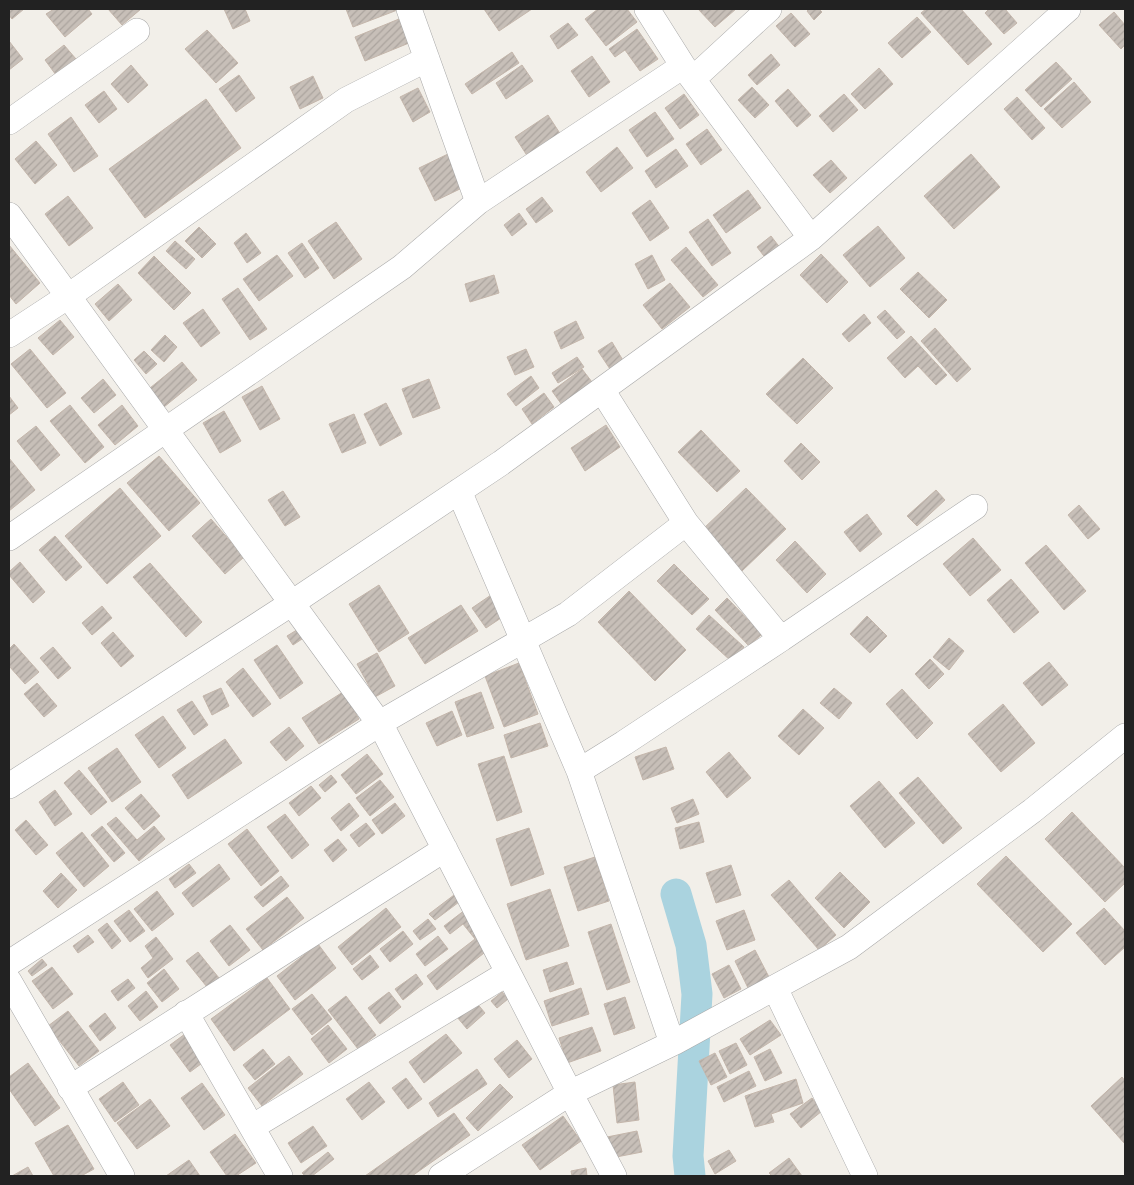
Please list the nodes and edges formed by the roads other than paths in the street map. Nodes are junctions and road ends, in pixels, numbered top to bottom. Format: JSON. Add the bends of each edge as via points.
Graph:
{"nodes":[{"id":1,"x":409,"y":9,"type":"edge"},
{"id":2,"x":647,"y":9,"type":"edge"},
{"id":3,"x":769,"y":9,"type":"edge"},
{"id":4,"x":1068,"y":9,"type":"edge"},
{"id":5,"x":138,"y":30,"type":"dead end"},
{"id":6,"x":427,"y":59,"type":"junction"},
{"id":7,"x":688,"y":73,"type":"junction"},
{"id":8,"x":9,"y":122,"type":"edge"},
{"id":9,"x":478,"y":202,"type":"junction"},
{"id":10,"x":9,"y":215,"type":"edge"},
{"id":11,"x":811,"y":238,"type":"junction"},
{"id":12,"x":68,"y":296,"type":"junction"},
{"id":13,"x":9,"y":335,"type":"edge"},
{"id":14,"x":602,"y":390,"type":"junction"},
{"id":15,"x":166,"y":430,"type":"junction"},
{"id":16,"x":459,"y":491,"type":"junction"},
{"id":17,"x":975,"y":508,"type":"dead end"},
{"id":18,"x":686,"y":523,"type":"junction"},
{"id":19,"x":9,"y":538,"type":"edge"},
{"id":20,"x":292,"y":603,"type":"junction"},
{"id":21,"x":781,"y":639,"type":"junction"},
{"id":22,"x":523,"y":641,"type":"junction"},
{"id":23,"x":380,"y":724,"type":"junction"},
{"id":24,"x":1125,"y":736,"type":"edge"},
{"id":25,"x":579,"y":771,"type":"junction"},
{"id":26,"x":9,"y":786,"type":"edge"},
{"id":27,"x":444,"y":849,"type":"junction"},
{"id":28,"x":9,"y":963,"type":"edge"},
{"id":29,"x":508,"y":973,"type":"junction"},
{"id":30,"x":9,"y":981,"type":"edge"},
{"id":31,"x":768,"y":991,"type":"junction"},
{"id":32,"x":186,"y":1014,"type":"junction"},
{"id":33,"x":673,"y":1042,"type":"junction"},
{"id":34,"x":70,"y":1088,"type":"junction"},
{"id":35,"x":570,"y":1093,"type":"junction"},
{"id":36,"x":252,"y":1127,"type":"junction"},
{"id":37,"x":122,"y":1176,"type":"edge"},
{"id":38,"x":280,"y":1176,"type":"edge"},
{"id":39,"x":442,"y":1176,"type":"edge"},
{"id":40,"x":614,"y":1176,"type":"edge"},
{"id":41,"x":865,"y":1176,"type":"edge"}],
"edges":[{"from":1,"to":6,"type":"street"},
{"from":2,"to":7,"type":"street"},
{"from":3,"to":7,"type":"street"},
{"from":4,"to":11,"type":"street"},
{"from":5,"to":8,"type":"street"},
{"from":6,"to":9,"type":"street"},
{"from":6,"to":12,"type":"street","via":[[346,100]]},
{"from":7,"to":9,"type":"street"},
{"from":7,"to":11,"type":"street"},
{"from":9,"to":15,"type":"street","via":[[402,267]]},
{"from":10,"to":12,"type":"street"},
{"from":11,"to":14,"type":"street"},
{"from":12,"to":13,"type":"street"},
{"from":12,"to":15,"type":"street"},
{"from":14,"to":16,"type":"street"},
{"from":14,"to":18,"type":"street"},
{"from":15,"to":19,"type":"street"},
{"from":15,"to":20,"type":"street"},
{"from":16,"to":20,"type":"street"},
{"from":16,"to":22,"type":"street"},
{"from":17,"to":21,"type":"street"},
{"from":18,"to":21,"type":"street"},
{"from":18,"to":22,"type":"street","via":[[568,614]]},
{"from":20,"to":23,"type":"street"},
{"from":20,"to":26,"type":"street"},
{"from":21,"to":25,"type":"street"},
{"from":22,"to":23,"type":"street"},
{"from":22,"to":25,"type":"street"},
{"from":23,"to":27,"type":"street"},
{"from":23,"to":28,"type":"street"},
{"from":24,"to":31,"type":"street","via":[[1032,812],[849,947]]},
{"from":25,"to":33,"type":"street"},
{"from":27,"to":29,"type":"street"},
{"from":27,"to":32,"type":"street"},
{"from":29,"to":35,"type":"street"},
{"from":29,"to":36,"type":"street"},
{"from":30,"to":34,"type":"street"},
{"from":31,"to":33,"type":"street"},
{"from":31,"to":41,"type":"street"},
{"from":32,"to":34,"type":"street"},
{"from":32,"to":36,"type":"street"},
{"from":33,"to":35,"type":"street"},
{"from":34,"to":37,"type":"street"},
{"from":35,"to":39,"type":"street"},
{"from":35,"to":40,"type":"street"},
{"from":36,"to":38,"type":"street"}]}
